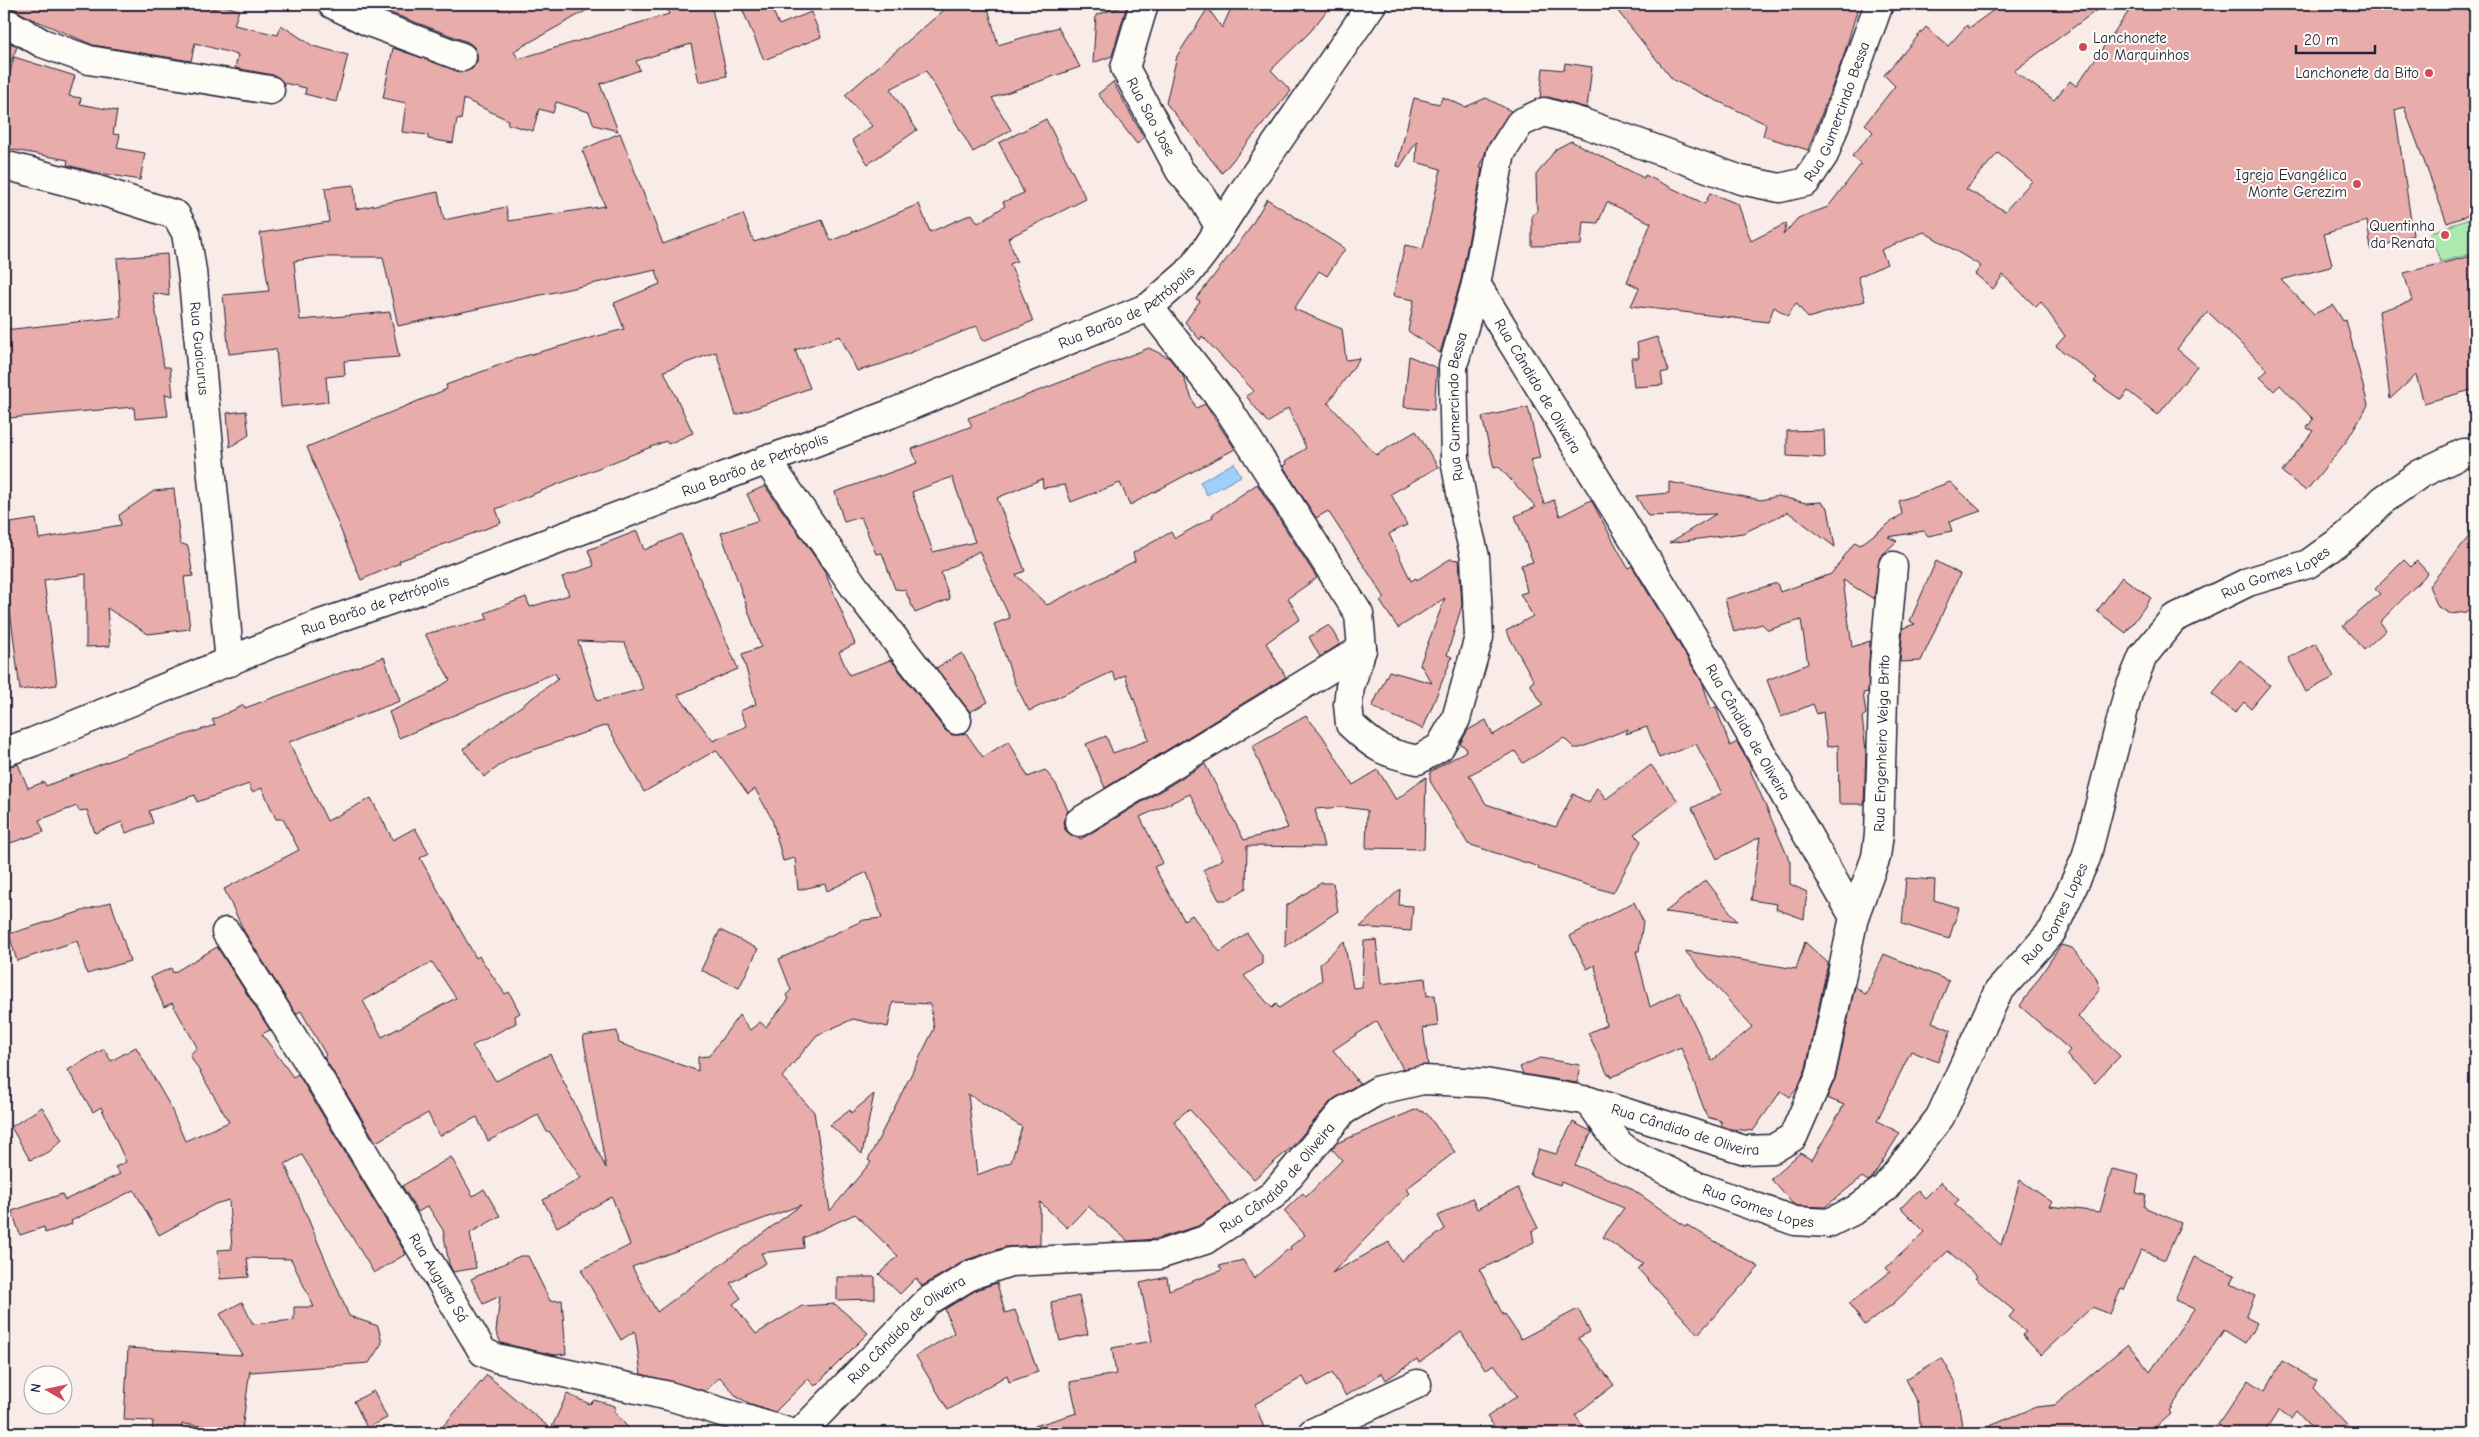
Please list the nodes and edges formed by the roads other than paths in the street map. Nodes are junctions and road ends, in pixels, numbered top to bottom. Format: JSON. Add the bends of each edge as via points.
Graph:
{"nodes":[{"id":1,"x":332,"y":4,"type":"edge"},
{"id":2,"x":1144,"y":4,"type":"edge"},
{"id":3,"x":1372,"y":4,"type":"edge"},
{"id":4,"x":1879,"y":4,"type":"edge"},
{"id":5,"x":4,"y":21,"type":"edge"},
{"id":6,"x":462,"y":57,"type":"dead end"},
{"id":7,"x":270,"y":90,"type":"dead end"},
{"id":8,"x":4,"y":165,"type":"edge"},
{"id":9,"x":1243,"y":192,"type":"junction"},
{"id":10,"x":1201,"y":195,"type":"junction"},
{"id":11,"x":1220,"y":228,"type":"junction"},
{"id":12,"x":1476,"y":284,"type":"junction"},
{"id":13,"x":1149,"y":307,"type":"junction"},
{"id":14,"x":2475,"y":453,"type":"edge"},
{"id":15,"x":766,"y":459,"type":"junction"},
{"id":16,"x":1893,"y":566,"type":"dead end"},
{"id":17,"x":1362,"y":649,"type":"junction"},
{"id":18,"x":230,"y":662,"type":"junction"},
{"id":19,"x":957,"y":720,"type":"dead end"},
{"id":20,"x":4,"y":752,"type":"edge"},
{"id":21,"x":1079,"y":822,"type":"dead end"},
{"id":22,"x":1854,"y":917,"type":"junction"},
{"id":23,"x":226,"y":932,"type":"dead end"},
{"id":24,"x":1589,"y":1101,"type":"junction"},
{"id":25,"x":1418,"y":1384,"type":"dead end"},
{"id":26,"x":791,"y":1433,"type":"edge"},
{"id":27,"x":800,"y":1433,"type":"edge"},
{"id":28,"x":1312,"y":1433,"type":"edge"}],
"edges":[{"from":1,"to":6,"type":"street","via":[[369,22]]},
{"from":2,"to":10,"type":"street","name":"Rua Sao Jose","via":[[1126,68],[1180,171]]},
{"from":3,"to":9,"type":"street","name":"Rua Barão de Petrópolis"},
{"from":4,"to":12,"type":"street","name":"Rua Gumercindo Bessa","via":[[1824,155],[1806,182],[1780,188],[1741,180],[1544,112],[1520,123],[1500,153]]},
{"from":5,"to":7,"type":"street","via":[[42,43],[89,60]]},
{"from":8,"to":18,"type":"street","name":"Rua Guaicurus","via":[[176,215],[186,233]]},
{"from":9,"to":10,"type":"street"},
{"from":9,"to":11,"type":"street","name":"Rua Barão de Petrópolis"},
{"from":10,"to":11,"type":"street","name":"Rua Sao Jose"},
{"from":11,"to":13,"type":"street","name":"Rua Barão de Petrópolis","via":[[1188,273]]},
{"from":12,"to":17,"type":"street","name":"Rua Gumercindo Bessa","via":[[1453,366],[1452,406],[1455,460],[1475,557],[1479,637],[1456,718],[1440,746],[1418,760],[1388,754],[1368,742],[1350,724],[1350,687]]},
{"from":12,"to":22,"type":"street","name":"Rua Cândido de Oliveira","via":[[1662,585]]},
{"from":13,"to":15,"type":"street","name":"Rua Barão de Petrópolis","via":[[890,414]]},
{"from":13,"to":17,"type":"street","name":"Rua Gumercindo Bessa","via":[[1227,407],[1359,614]]},
{"from":14,"to":24,"type":"street","name":"Rua Gomes Lopes","via":[[2464,452],[2420,474],[2383,500],[2348,535],[2308,564],[2248,582],[2173,619],[2143,656],[2128,693],[2086,858],[2053,930],[1998,992],[1940,1118],[1885,1188],[1855,1210],[1829,1223],[1795,1221],[1697,1186],[1629,1152],[1619,1144]]},
{"from":15,"to":18,"type":"street","name":"Rua Barão de Petrópolis","via":[[451,579],[312,627]]},
{"from":15,"to":19,"type":"street","via":[[856,589]]},
{"from":16,"to":22,"type":"street","name":"Rua Engenheiro Veiga Brito","via":[[1884,664],[1879,834],[1876,857]]},
{"from":17,"to":21,"type":"street"},
{"from":18,"to":20,"type":"street","name":"Rua Barão de Petrópolis"},
{"from":22,"to":24,"type":"street","name":"Rua Cândido de Oliveira","via":[[1821,1073],[1793,1137],[1773,1149],[1745,1150]]},
{"from":23,"to":26,"type":"street","name":"Rua Augusta Sá","via":[[325,1088],[483,1352],[496,1358],[669,1396]]},
{"from":24,"to":27,"type":"street","name":"Rua Cândido de Oliveira","via":[[1485,1083],[1423,1080],[1379,1090],[1343,1111],[1274,1195],[1205,1240],[1160,1255],[1010,1262],[971,1275],[928,1301]]},
{"from":25,"to":28,"type":"street"}]}
